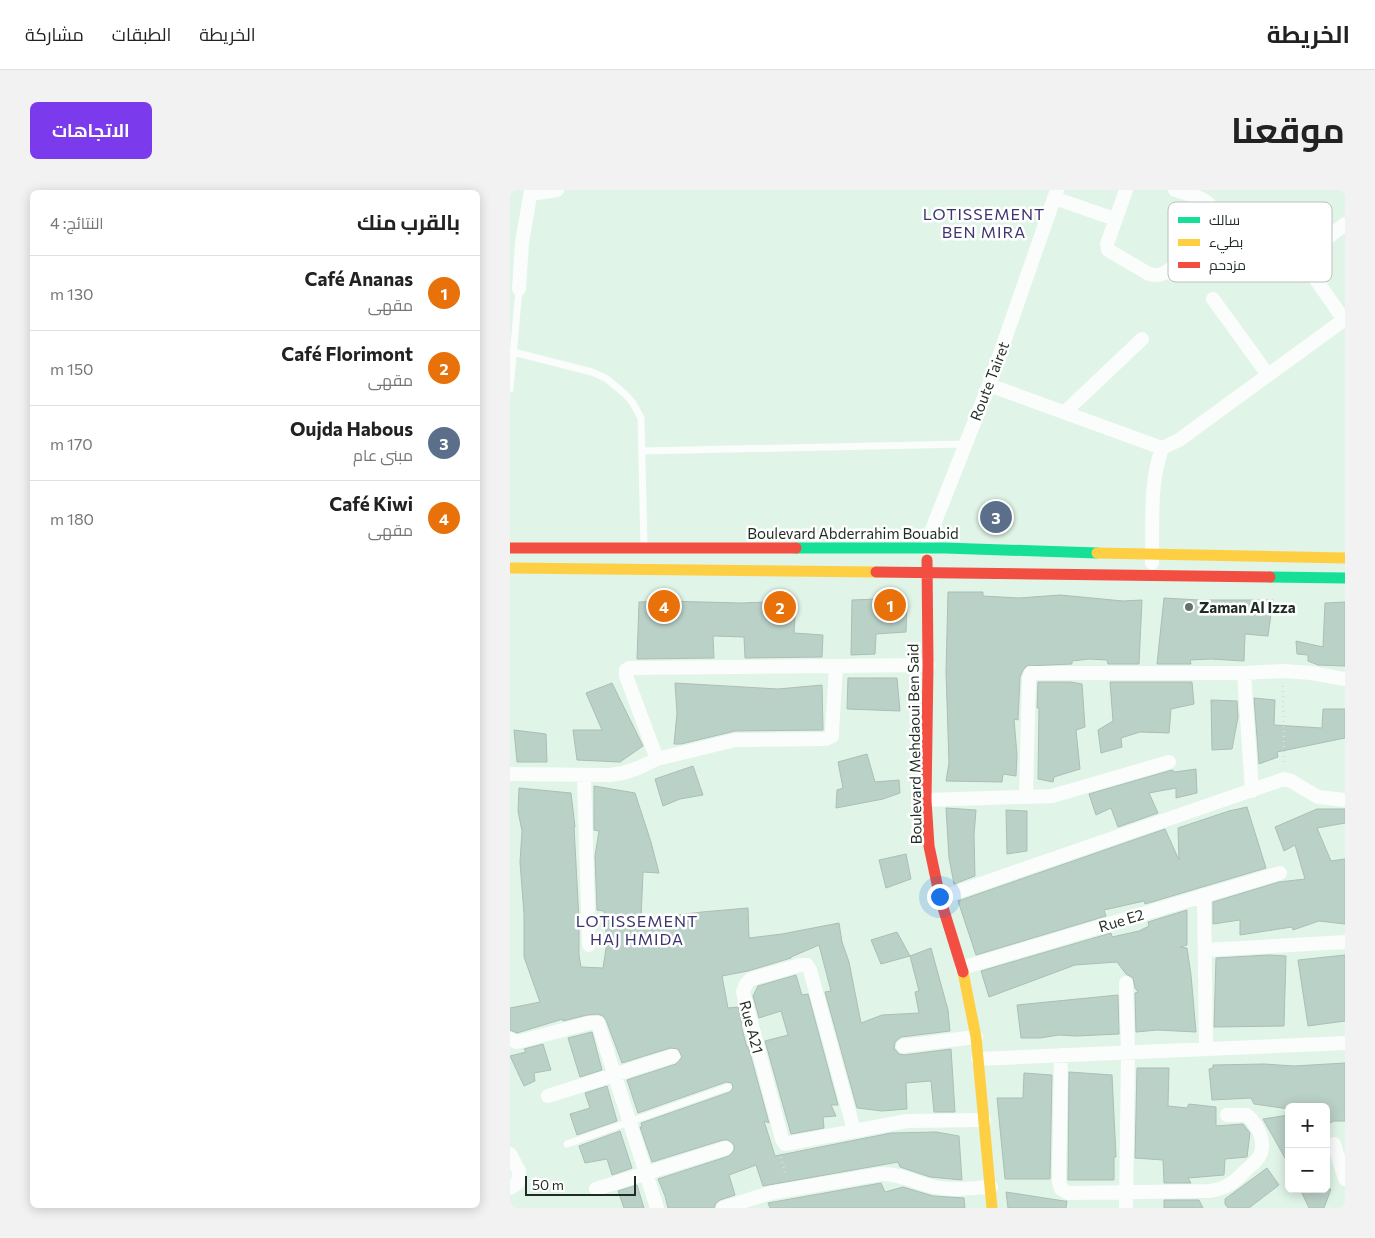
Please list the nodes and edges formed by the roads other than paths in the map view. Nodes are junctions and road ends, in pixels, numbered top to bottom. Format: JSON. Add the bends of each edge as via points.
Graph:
{"nodes":[{"id":1,"x":557,"y":190,"type":"edge"},
{"id":2,"x":1126,"y":190,"type":"edge"},
{"id":3,"x":1175,"y":190,"type":"edge"},
{"id":4,"x":531,"y":192,"type":"edge"},
{"id":5,"x":1055,"y":194,"type":"edge"},
{"id":6,"x":1207,"y":202,"type":"edge"},
{"id":7,"x":1115,"y":219,"type":"junction"},
{"id":8,"x":1345,"y":224,"type":"edge"},
{"id":9,"x":1332,"y":234,"type":"edge"},
{"id":10,"x":516,"y":242,"type":"edge"},
{"id":11,"x":1168,"y":270,"type":"edge"},
{"id":12,"x":1318,"y":282,"type":"edge"},
{"id":13,"x":519,"y":289,"type":"joint"},
{"id":14,"x":1213,"y":299,"type":"dead end"},
{"id":15,"x":1344,"y":320,"type":"edge"},
{"id":16,"x":1142,"y":339,"type":"dead end"},
{"id":17,"x":513,"y":352,"type":"junction"},
{"id":18,"x":1268,"y":375,"type":"junction"},
{"id":19,"x":989,"y":385,"type":"junction"},
{"id":20,"x":510,"y":389,"type":"edge"},
{"id":21,"x":1066,"y":411,"type":"junction"},
{"id":22,"x":965,"y":444,"type":"junction"},
{"id":23,"x":1162,"y":448,"type":"junction"},
{"id":24,"x":642,"y":451,"type":"junction"},
{"id":25,"x":644,"y":547,"type":"junction"},
{"id":26,"x":510,"y":548,"type":"edge"},
{"id":27,"x":927,"y":548,"type":"junction"},
{"id":28,"x":1152,"y":555,"type":"junction"},
{"id":29,"x":1345,"y":558,"type":"edge"},
{"id":30,"x":510,"y":568,"type":"edge"},
{"id":31,"x":927,"y":573,"type":"junction"},
{"id":32,"x":1151,"y":575,"type":"junction"},
{"id":33,"x":1345,"y":578,"type":"edge"},
{"id":34,"x":928,"y":665,"type":"junction"},
{"id":35,"x":836,"y":667,"type":"junction"},
{"id":36,"x":1244,"y":673,"type":"junction"},
{"id":37,"x":1345,"y":679,"type":"edge"},
{"id":38,"x":658,"y":759,"type":"junction"},
{"id":39,"x":1169,"y":762,"type":"dead end"},
{"id":40,"x":510,"y":774,"type":"edge"},
{"id":41,"x":584,"y":776,"type":"junction"},
{"id":42,"x":1252,"y":790,"type":"junction"},
{"id":43,"x":1026,"y":796,"type":"junction"},
{"id":44,"x":926,"y":800,"type":"junction"},
{"id":45,"x":1345,"y":800,"type":"edge"},
{"id":46,"x":1280,"y":873,"type":"dead end"},
{"id":47,"x":1204,"y":895,"type":"junction"},
{"id":48,"x":940,"y":898,"type":"junction"},
{"id":49,"x":1345,"y":942,"type":"edge"},
{"id":50,"x":589,"y":945,"type":"dead end"},
{"id":51,"x":1205,"y":950,"type":"junction"},
{"id":52,"x":962,"y":968,"type":"junction"},
{"id":53,"x":1126,"y":983,"type":"dead end"},
{"id":54,"x":976,"y":1036,"type":"junction"},
{"id":55,"x":510,"y":1040,"type":"edge"},
{"id":56,"x":1345,"y":1043,"type":"edge"},
{"id":57,"x":902,"y":1046,"type":"dead end"},
{"id":58,"x":1206,"y":1049,"type":"junction"},
{"id":59,"x":1128,"y":1052,"type":"junction"},
{"id":60,"x":1061,"y":1055,"type":"junction"},
{"id":61,"x":673,"y":1056,"type":"dead end"},
{"id":62,"x":978,"y":1059,"type":"junction"},
{"id":63,"x":614,"y":1074,"type":"junction"},
{"id":64,"x":728,"y":1087,"type":"dead end"},
{"id":65,"x":548,"y":1096,"type":"dead end"},
{"id":66,"x":1227,"y":1115,"type":"dead end"},
{"id":67,"x":984,"y":1120,"type":"junction"},
{"id":68,"x":630,"y":1123,"type":"junction"},
{"id":69,"x":854,"y":1130,"type":"junction"},
{"id":70,"x":567,"y":1144,"type":"dead end"},
{"id":71,"x":1334,"y":1144,"type":"dead end"},
{"id":72,"x":726,"y":1148,"type":"dead end"},
{"id":73,"x":510,"y":1154,"type":"edge"},
{"id":74,"x":646,"y":1173,"type":"junction"},
{"id":75,"x":1345,"y":1179,"type":"edge"},
{"id":76,"x":991,"y":1187,"type":"junction"},
{"id":77,"x":510,"y":1188,"type":"edge"},
{"id":78,"x":596,"y":1190,"type":"dead end"},
{"id":79,"x":1126,"y":1192,"type":"junction"},
{"id":80,"x":657,"y":1208,"type":"edge"},
{"id":81,"x":723,"y":1208,"type":"edge"},
{"id":82,"x":992,"y":1208,"type":"edge"},
{"id":83,"x":1126,"y":1208,"type":"edge"}],
"edges":[{"from":1,"to":4,"type":"street"},
{"from":2,"to":7,"type":"street"},
{"from":3,"to":6,"type":"street"},
{"from":4,"to":10,"type":"street"},
{"from":5,"to":7,"type":"street"},
{"from":5,"to":19,"type":"street","name":"Route Tairet"},
{"from":7,"to":11,"type":"street","via":[[1108,250],[1149,274],[1160,275]]},
{"from":8,"to":9,"type":"street"},
{"from":10,"to":13,"type":"street"},
{"from":12,"to":15,"type":"street"},
{"from":13,"to":17,"type":"lane"},
{"from":14,"to":18,"type":"street"},
{"from":15,"to":18,"type":"street"},
{"from":16,"to":21,"type":"street"},
{"from":17,"to":20,"type":"lane"},
{"from":17,"to":24,"type":"lane","via":[[592,372],[606,379],[625,394],[641,418]]},
{"from":18,"to":23,"type":"street","via":[[1180,440]]},
{"from":19,"to":21,"type":"street"},
{"from":19,"to":22,"type":"street","name":"Route Tairet"},
{"from":21,"to":23,"type":"street"},
{"from":22,"to":24,"type":"lane"},
{"from":22,"to":27,"type":"street","name":"Route Tairet"},
{"from":23,"to":28,"type":"street","via":[[1154,481]]},
{"from":24,"to":25,"type":"lane"},
{"from":25,"to":26,"type":"main road","name":"Boulevard Abderrahim Bouabid"},
{"from":25,"to":27,"type":"main road","name":"Boulevard Abderrahim Bouabid"},
{"from":27,"to":28,"type":"main road","name":"Boulevard Abderrahim Bouabid"},
{"from":27,"to":31,"type":"main road","name":"Route Tairet"},
{"from":28,"to":29,"type":"main road","name":"Boulevard Abderrahim Bouabid"},
{"from":28,"to":32,"type":"street"},
{"from":30,"to":31,"type":"main road"},
{"from":31,"to":32,"type":"main road"},
{"from":31,"to":34,"type":"main road","name":"Boulevard Mehdaoui Ben Said"},
{"from":32,"to":33,"type":"main road"},
{"from":34,"to":35,"type":"street"},
{"from":34,"to":44,"type":"main road","name":"Boulevard Mehdaoui Ben Said"},
{"from":35,"to":38,"type":"street","via":[[832,736],[826,739],[734,740]]},
{"from":35,"to":38,"type":"street","via":[[629,668],[626,676]]},
{"from":36,"to":37,"type":"street","via":[[1283,671]]},
{"from":36,"to":42,"type":"street"},
{"from":36,"to":43,"type":"street","via":[[1031,673]]},
{"from":38,"to":41,"type":"street","via":[[623,773]]},
{"from":39,"to":43,"type":"street","via":[[1052,796]]},
{"from":40,"to":41,"type":"street"},
{"from":41,"to":50,"type":"street"},
{"from":42,"to":45,"type":"street","via":[[1284,779],[1318,797]]},
{"from":42,"to":48,"type":"street"},
{"from":43,"to":44,"type":"street"},
{"from":44,"to":48,"type":"main road","name":"Boulevard Mehdaoui Ben Said","via":[[929,846]]},
{"from":46,"to":47,"type":"street","name":"Rue E2"},
{"from":47,"to":51,"type":"street"},
{"from":47,"to":52,"type":"street","name":"Rue E2"},
{"from":48,"to":52,"type":"main road","name":"Boulevard Mehdaoui Ben Said"},
{"from":49,"to":51,"type":"street"},
{"from":51,"to":58,"type":"street"},
{"from":52,"to":54,"type":"main road","name":"Boulevard Mehdaoui Ben Said"},
{"from":53,"to":59,"type":"street"},
{"from":54,"to":57,"type":"street"},
{"from":54,"to":62,"type":"main road","name":"Boulevard Mehdaoui Ben Said"},
{"from":55,"to":63,"type":"street","via":[[516,1042],[598,1023]]},
{"from":56,"to":58,"type":"street"},
{"from":58,"to":59,"type":"street"},
{"from":59,"to":60,"type":"street"},
{"from":59,"to":79,"type":"street"},
{"from":60,"to":62,"type":"street"},
{"from":60,"to":79,"type":"street","via":[[1060,1189],[1068,1193]]},
{"from":61,"to":63,"type":"street"},
{"from":62,"to":67,"type":"main road","name":"Boulevard Mehdaoui Ben Said"},
{"from":63,"to":65,"type":"street"},
{"from":63,"to":68,"type":"street"},
{"from":64,"to":68,"type":"lane"},
{"from":66,"to":79,"type":"street","via":[[1247,1115],[1261,1136],[1259,1158],[1236,1180],[1221,1190]]},
{"from":67,"to":69,"type":"street","via":[[907,1121]]},
{"from":67,"to":76,"type":"main road","name":"Boulevard Mehdaoui Ben Said"},
{"from":68,"to":70,"type":"lane"},
{"from":68,"to":74,"type":"street"},
{"from":69,"to":69,"type":"street","name":"Rue A21","via":[[785,1144],[743,992],[751,979],[807,965]]},
{"from":71,"to":75,"type":"street"},
{"from":72,"to":74,"type":"street"},
{"from":73,"to":77,"type":"street","via":[[519,1171],[518,1183]]},
{"from":74,"to":78,"type":"street"},
{"from":74,"to":80,"type":"street"},
{"from":76,"to":81,"type":"street","via":[[935,1187],[891,1173],[770,1194]]},
{"from":76,"to":82,"type":"main road","name":"Boulevard Mehdaoui Ben Said"},
{"from":79,"to":83,"type":"street"}]}
